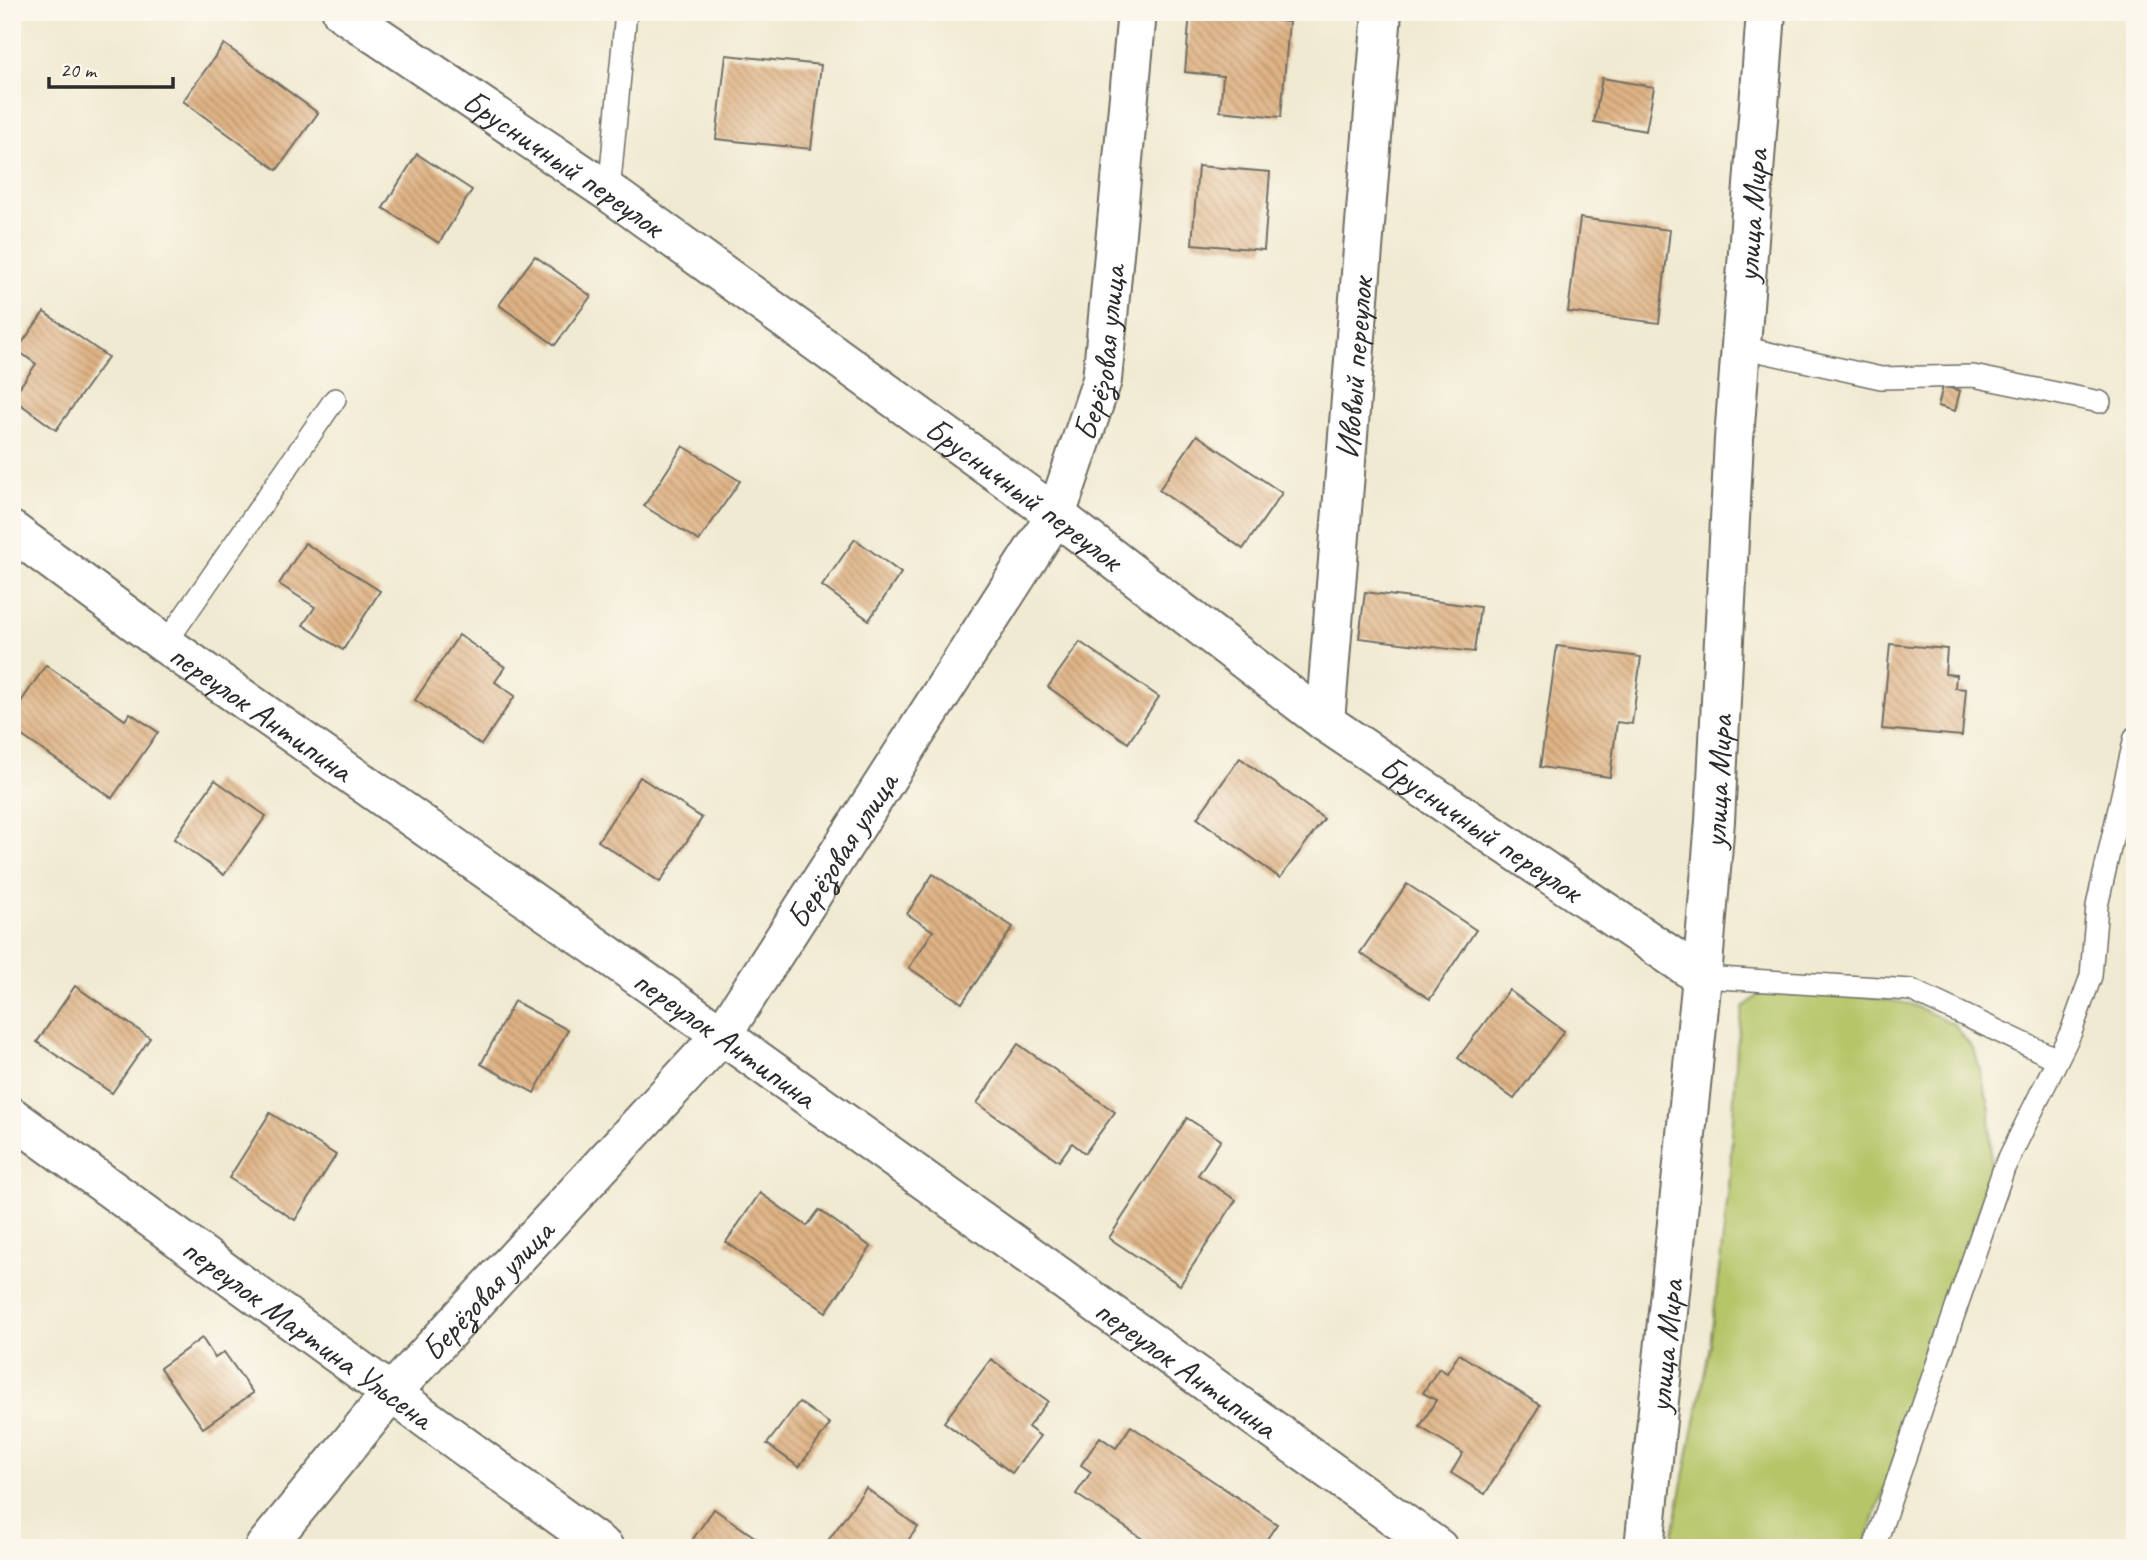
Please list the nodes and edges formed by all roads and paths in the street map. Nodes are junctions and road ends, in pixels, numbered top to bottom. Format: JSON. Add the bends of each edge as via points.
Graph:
{"nodes":[{"id":1,"x":342,"y":12,"type":"edge"},
{"id":2,"x":626,"y":12,"type":"edge"},
{"id":3,"x":1137,"y":12,"type":"edge"},
{"id":4,"x":1382,"y":12,"type":"edge"},
{"id":5,"x":1766,"y":12,"type":"edge"},
{"id":6,"x":609,"y":192,"type":"junction"},
{"id":7,"x":1741,"y":347,"type":"junction"},
{"id":8,"x":335,"y":399,"type":"dead end"},
{"id":9,"x":2100,"y":402,"type":"dead end"},
{"id":10,"x":1056,"y":515,"type":"junction"},
{"id":11,"x":12,"y":531,"type":"edge"},
{"id":12,"x":165,"y":644,"type":"junction"},
{"id":13,"x":1325,"y":722,"type":"junction"},
{"id":14,"x":2135,"y":737,"type":"edge"},
{"id":15,"x":1702,"y":977,"type":"junction"},
{"id":16,"x":722,"y":1034,"type":"junction"},
{"id":17,"x":2057,"y":1059,"type":"junction"},
{"id":18,"x":12,"y":1117,"type":"edge"},
{"id":19,"x":392,"y":1392,"type":"junction"},
{"id":20,"x":264,"y":1548,"type":"edge"},
{"id":21,"x":604,"y":1548,"type":"edge"},
{"id":22,"x":1438,"y":1548,"type":"edge"},
{"id":23,"x":1644,"y":1548,"type":"edge"},
{"id":24,"x":1874,"y":1548,"type":"edge"}],
"edges":[{"from":1,"to":6,"type":"street","name":"Брусничный переулок"},
{"from":2,"to":6,"type":"lane"},
{"from":3,"to":10,"type":"street","name":"Берёзовая улица","via":[[1102,380]]},
{"from":4,"to":13,"type":"street","name":"Ивовый переулок"},
{"from":5,"to":7,"type":"street","name":"улица Мира"},
{"from":6,"to":10,"type":"street","name":"Брусничный переулок"},
{"from":7,"to":9,"type":"lane","via":[[1881,378],[1973,376]]},
{"from":7,"to":15,"type":"street","name":"улица Мира"},
{"from":8,"to":12,"type":"lane"},
{"from":10,"to":13,"type":"street","name":"Брусничный переулок"},
{"from":10,"to":16,"type":"street","name":"Берёзовая улица"},
{"from":11,"to":12,"type":"street","name":"переулок Антипина"},
{"from":12,"to":16,"type":"street","name":"переулок Антипина"},
{"from":13,"to":15,"type":"street","name":"Брусничный переулок"},
{"from":14,"to":17,"type":"lane","via":[[2098,906],[2091,976]]},
{"from":15,"to":17,"type":"lane","via":[[1910,990]]},
{"from":15,"to":23,"type":"street","name":"улица Мира"},
{"from":16,"to":19,"type":"street","name":"Берёзовая улица"},
{"from":16,"to":22,"type":"street","name":"переулок Антипина"},
{"from":17,"to":24,"type":"lane","via":[[2004,1168]]},
{"from":18,"to":19,"type":"street","name":"переулок Мартина Ульсена"},
{"from":19,"to":20,"type":"street","name":"Берёзовая улица"},
{"from":19,"to":21,"type":"street","name":"переулок Мартина Ульсена"}]}
